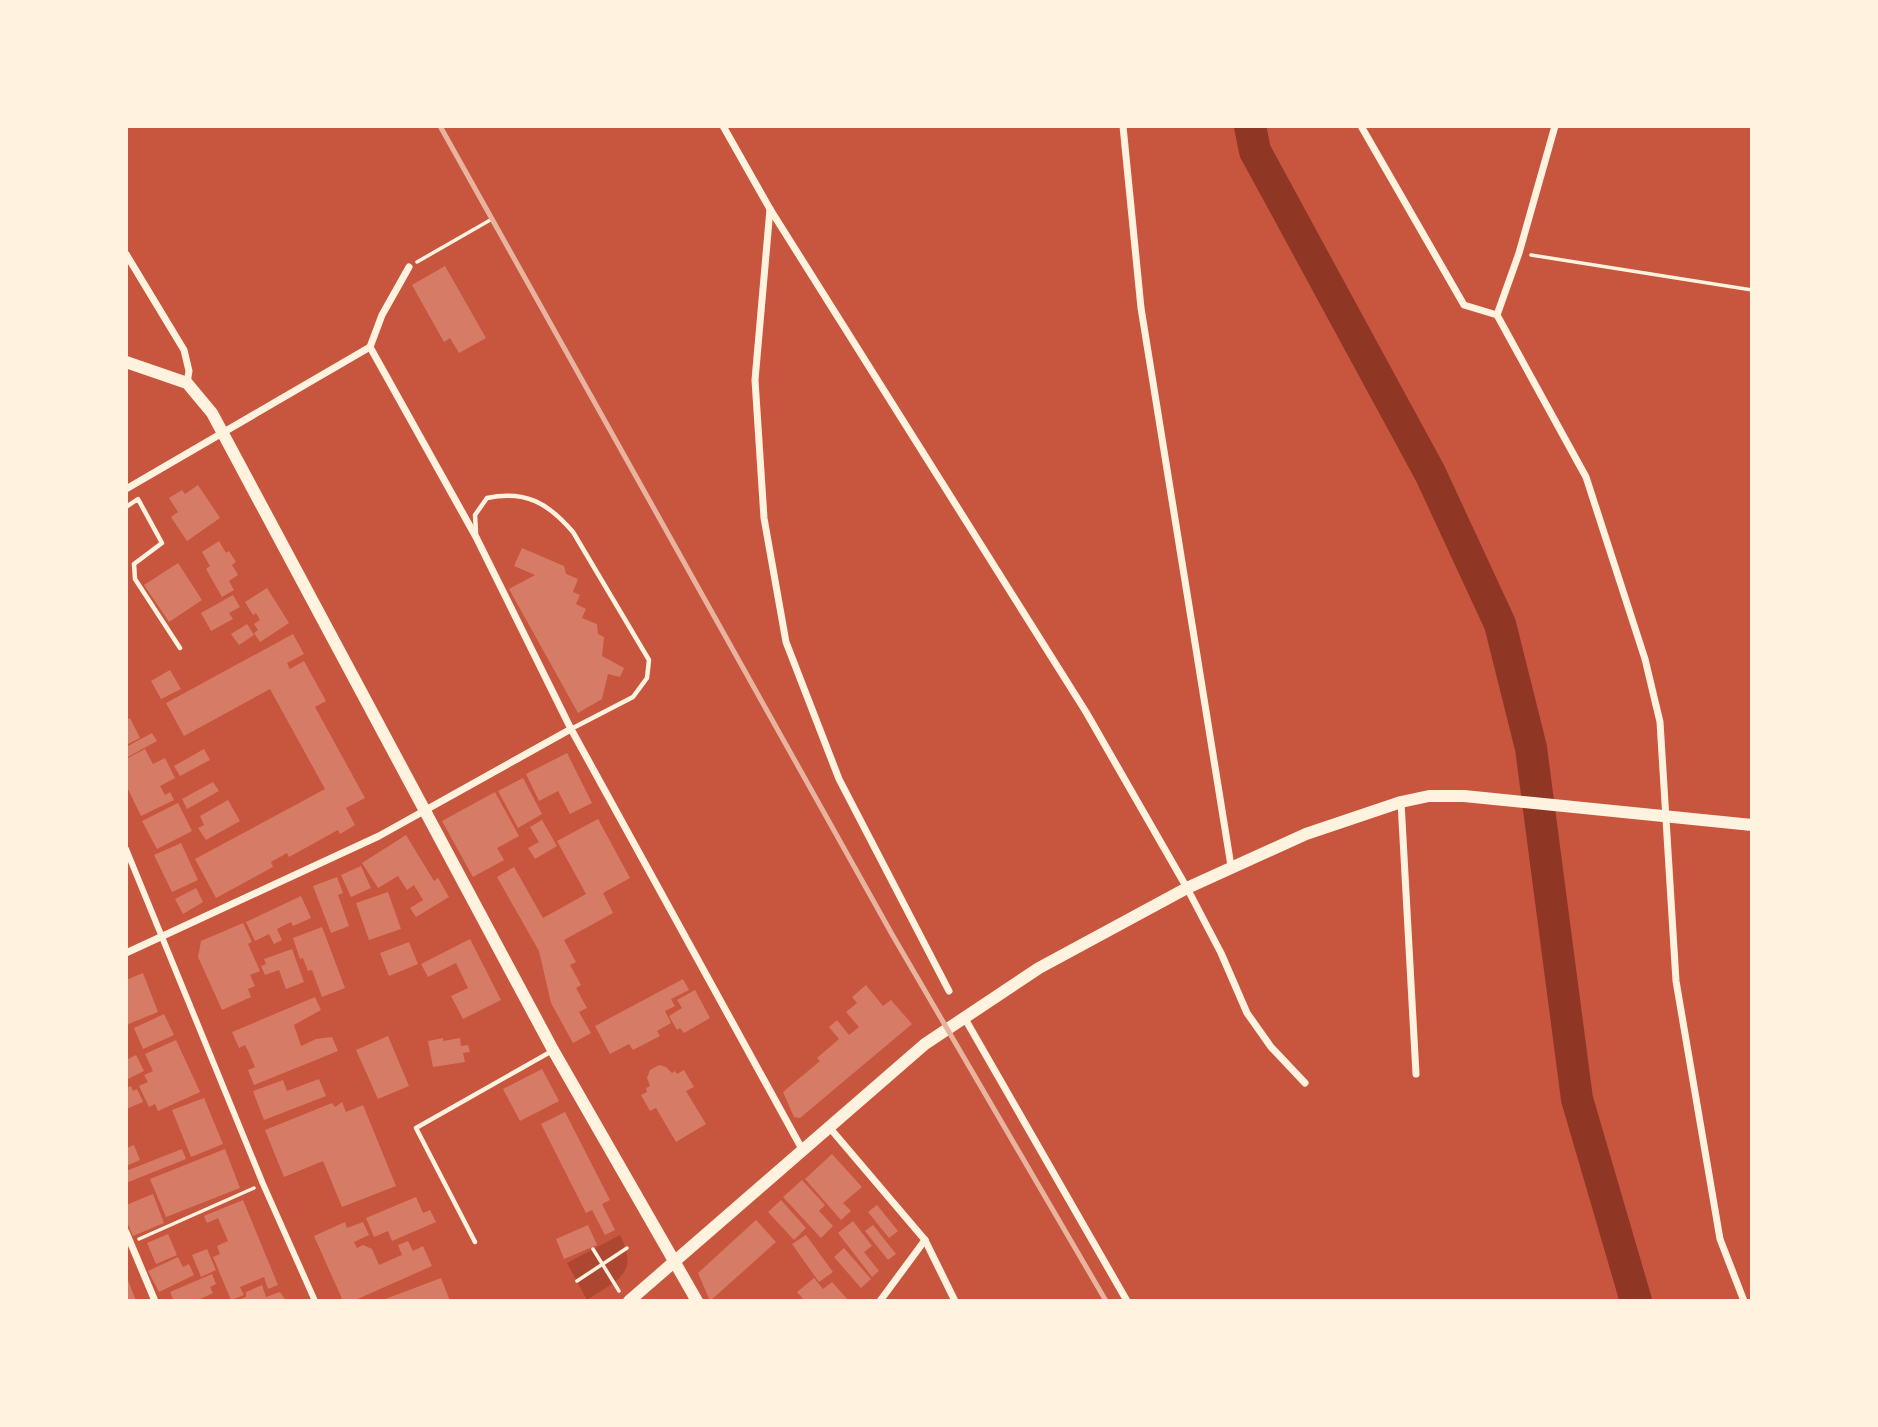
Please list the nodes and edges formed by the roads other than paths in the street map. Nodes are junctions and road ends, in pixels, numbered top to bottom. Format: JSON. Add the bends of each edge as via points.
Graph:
{"nodes":[{"id":1,"x":723,"y":126,"type":"edge"},
{"id":2,"x":1123,"y":126,"type":"edge"},
{"id":3,"x":1361,"y":126,"type":"edge"},
{"id":4,"x":1555,"y":126,"type":"edge"},
{"id":5,"x":770,"y":209,"type":"junction"},
{"id":6,"x":126,"y":254,"type":"edge"},
{"id":7,"x":409,"y":267,"type":"road end"},
{"id":8,"x":1497,"y":315,"type":"junction"},
{"id":9,"x":370,"y":347,"type":"junction"},
{"id":10,"x":126,"y":362,"type":"edge"},
{"id":11,"x":187,"y":383,"type":"junction"},
{"id":12,"x":223,"y":432,"type":"junction"},
{"id":13,"x":126,"y":489,"type":"edge"},
{"id":14,"x":126,"y":507,"type":"edge"},
{"id":15,"x":476,"y":537,"type":"junction"},
{"id":16,"x":180,"y":648,"type":"dead end"},
{"id":17,"x":571,"y":729,"type":"junction"},
{"id":18,"x":1401,"y":802,"type":"junction"},
{"id":19,"x":424,"y":812,"type":"junction"},
{"id":20,"x":1662,"y":816,"type":"junction"},
{"id":21,"x":1752,"y":825,"type":"edge"},
{"id":22,"x":126,"y":849,"type":"edge"},
{"id":23,"x":1231,"y":866,"type":"junction"},
{"id":24,"x":1187,"y":888,"type":"junction"},
{"id":25,"x":163,"y":937,"type":"junction"},
{"id":26,"x":126,"y":953,"type":"edge"},
{"id":27,"x":948,"y":991,"type":"dead end"},
{"id":28,"x":964,"y":1017,"type":"junction"},
{"id":29,"x":552,"y":1050,"type":"junction"},
{"id":30,"x":1416,"y":1074,"type":"dead end"},
{"id":31,"x":1305,"y":1083,"type":"dead end"},
{"id":32,"x":828,"y":1127,"type":"junction"},
{"id":33,"x":802,"y":1150,"type":"junction"},
{"id":34,"x":126,"y":1232,"type":"edge"},
{"id":35,"x":925,"y":1240,"type":"junction"},
{"id":36,"x":475,"y":1242,"type":"dead end"},
{"id":37,"x":675,"y":1262,"type":"junction"},
{"id":38,"x":155,"y":1301,"type":"edge"},
{"id":39,"x":314,"y":1301,"type":"edge"},
{"id":40,"x":629,"y":1301,"type":"edge"},
{"id":41,"x":697,"y":1301,"type":"edge"},
{"id":42,"x":880,"y":1301,"type":"edge"},
{"id":43,"x":955,"y":1301,"type":"edge"},
{"id":44,"x":1127,"y":1301,"type":"edge"},
{"id":45,"x":1744,"y":1301,"type":"edge"}],
"edges":[{"from":1,"to":5,"type":"street"},
{"from":2,"to":23,"type":"street","via":[[1141,308]]},
{"from":3,"to":8,"type":"street","via":[[1464,305]]},
{"from":4,"to":8,"type":"street"},
{"from":5,"to":24,"type":"street","via":[[1086,712]]},
{"from":5,"to":27,"type":"street","via":[[755,380],[764,518],[786,642],[839,779]]},
{"from":6,"to":11,"type":"street","via":[[184,350]]},
{"from":7,"to":9,"type":"street"},
{"from":8,"to":20,"type":"street","via":[[1586,477],[1657,709]]},
{"from":9,"to":12,"type":"street"},
{"from":9,"to":15,"type":"street"},
{"from":10,"to":11,"type":"main road"},
{"from":11,"to":12,"type":"main road"},
{"from":12,"to":13,"type":"street"},
{"from":12,"to":19,"type":"main road"},
{"from":14,"to":16,"type":"lane","via":[[138,499],[162,542],[134,564],[135,579]]},
{"from":15,"to":17,"type":"street"},
{"from":15,"to":17,"type":"lane","via":[[475,515],[487,498],[508,494],[534,500],[557,513],[649,660],[647,678],[633,697]]},
{"from":17,"to":19,"type":"street"},
{"from":17,"to":33,"type":"street"},
{"from":18,"to":20,"type":"main road","via":[[1464,796]]},
{"from":18,"to":23,"type":"main road","via":[[1306,834]]},
{"from":18,"to":30,"type":"street"},
{"from":19,"to":25,"type":"street"},
{"from":19,"to":29,"type":"main road"},
{"from":20,"to":21,"type":"main road"},
{"from":20,"to":45,"type":"street","via":[[1676,981],[1720,1239]]},
{"from":22,"to":25,"type":"street"},
{"from":23,"to":24,"type":"main road"},
{"from":24,"to":28,"type":"main road","via":[[1039,968]]},
{"from":24,"to":31,"type":"street","via":[[1247,1013]]},
{"from":25,"to":26,"type":"street"},
{"from":25,"to":39,"type":"street"},
{"from":28,"to":32,"type":"main road","via":[[925,1044]]},
{"from":28,"to":44,"type":"street"},
{"from":29,"to":36,"type":"lane","via":[[416,1128]]},
{"from":29,"to":37,"type":"main road"},
{"from":32,"to":33,"type":"main road"},
{"from":32,"to":35,"type":"street"},
{"from":33,"to":37,"type":"main road"},
{"from":34,"to":38,"type":"street"},
{"from":35,"to":42,"type":"street"},
{"from":35,"to":43,"type":"street"},
{"from":37,"to":40,"type":"main road"},
{"from":37,"to":41,"type":"main road"}]}
